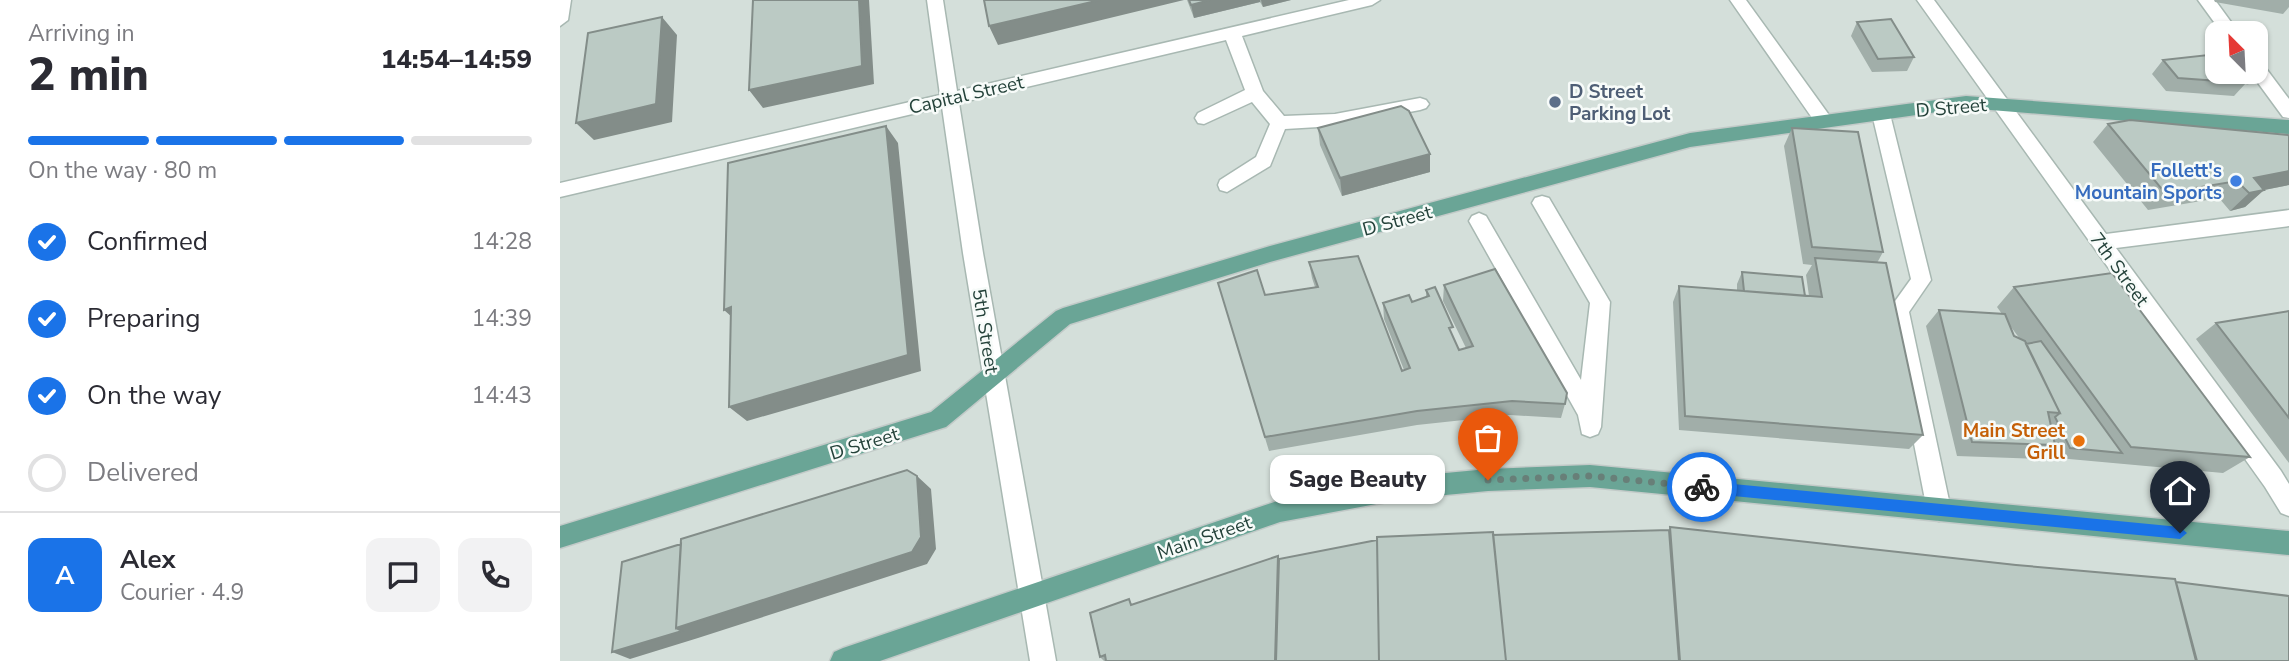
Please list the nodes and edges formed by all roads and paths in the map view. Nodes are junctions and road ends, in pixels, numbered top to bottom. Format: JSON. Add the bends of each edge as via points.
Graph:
{"nodes":[{"id":1,"x":562,"y":0,"type":"edge"},
{"id":2,"x":935,"y":0,"type":"edge"},
{"id":3,"x":1372,"y":0,"type":"edge"},
{"id":4,"x":1738,"y":0,"type":"edge"},
{"id":5,"x":1925,"y":0,"type":"edge"},
{"id":6,"x":2206,"y":0,"type":"edge"},
{"id":7,"x":560,"y":20,"type":"edge"},
{"id":8,"x":2222,"y":21,"type":"edge"},
{"id":9,"x":1232,"y":32,"type":"junction"},
{"id":10,"x":2268,"y":83,"type":"edge"},
{"id":11,"x":1255,"y":93,"type":"junction"},
{"id":12,"x":949,"y":98,"type":"junction"},
{"id":13,"x":1998,"y":103,"type":"junction"},
{"id":14,"x":1420,"y":104,"type":"dead end"},
{"id":15,"x":2289,"y":111,"type":"edge"},
{"id":16,"x":1881,"y":114,"type":"junction"},
{"id":17,"x":1204,"y":118,"type":"dead end"},
{"id":18,"x":1823,"y":120,"type":"junction"},
{"id":19,"x":1279,"y":123,"type":"junction"},
{"id":20,"x":2289,"y":127,"type":"edge"},
{"id":21,"x":1227,"y":185,"type":"dead end"},
{"id":22,"x":560,"y":190,"type":"edge"},
{"id":23,"x":1542,"y":203,"type":"dead end"},
{"id":24,"x":2289,"y":218,"type":"edge"},
{"id":25,"x":1479,"y":221,"type":"dead end"},
{"id":26,"x":2101,"y":242,"type":"junction"},
{"id":27,"x":994,"y":377,"type":"junction"},
{"id":28,"x":2289,"y":505,"type":"edge"},
{"id":29,"x":1939,"y":510,"type":"junction"},
{"id":30,"x":560,"y":537,"type":"edge"},
{"id":31,"x":2289,"y":543,"type":"edge"},
{"id":32,"x":1032,"y":597,"type":"junction"},
{"id":33,"x":843,"y":661,"type":"edge"},
{"id":34,"x":1043,"y":661,"type":"edge"}],
"edges":[{"from":1,"to":7,"type":"street"},
{"from":2,"to":12,"type":"street","name":"5th Street"},
{"from":3,"to":9,"type":"street","name":"Capital Street"},
{"from":4,"to":18,"type":"street"},
{"from":5,"to":13,"type":"street","name":"7th Street"},
{"from":6,"to":8,"type":"street"},
{"from":9,"to":11,"type":"street"},
{"from":9,"to":12,"type":"street","name":"Capital Street"},
{"from":10,"to":15,"type":"street"},
{"from":11,"to":17,"type":"street"},
{"from":11,"to":19,"type":"street"},
{"from":12,"to":22,"type":"street","name":"Capital Street"},
{"from":12,"to":27,"type":"street","name":"5th Street"},
{"from":13,"to":16,"type":"main road","name":"D Street","via":[[1966,102]]},
{"from":13,"to":20,"type":"main road","name":"D Street"},
{"from":13,"to":26,"type":"street","name":"7th Street"},
{"from":14,"to":19,"type":"street","via":[[1335,120]]},
{"from":16,"to":18,"type":"main road","name":"D Street"},
{"from":16,"to":29,"type":"street","via":[[1921,280],[1898,311]]},
{"from":18,"to":27,"type":"main road","name":"D Street","via":[[1689,140],[1101,304],[1063,317]]},
{"from":19,"to":21,"type":"street","via":[[1263,161]]},
{"from":23,"to":25,"type":"street","via":[[1600,302],[1589,420]]},
{"from":24,"to":26,"type":"street"},
{"from":26,"to":28,"type":"street","name":"7th Street"},
{"from":27,"to":30,"type":"main road","name":"D Street","via":[[938,420]]},
{"from":27,"to":32,"type":"street","name":"5th Street"},
{"from":29,"to":31,"type":"main road","name":"Main Street"},
{"from":29,"to":32,"type":"main road","name":"Main Street","via":[[1590,476],[1403,488],[1279,511]]},
{"from":32,"to":33,"type":"main road","name":"Main Street"},
{"from":32,"to":34,"type":"street","name":"5th Street"}]}
